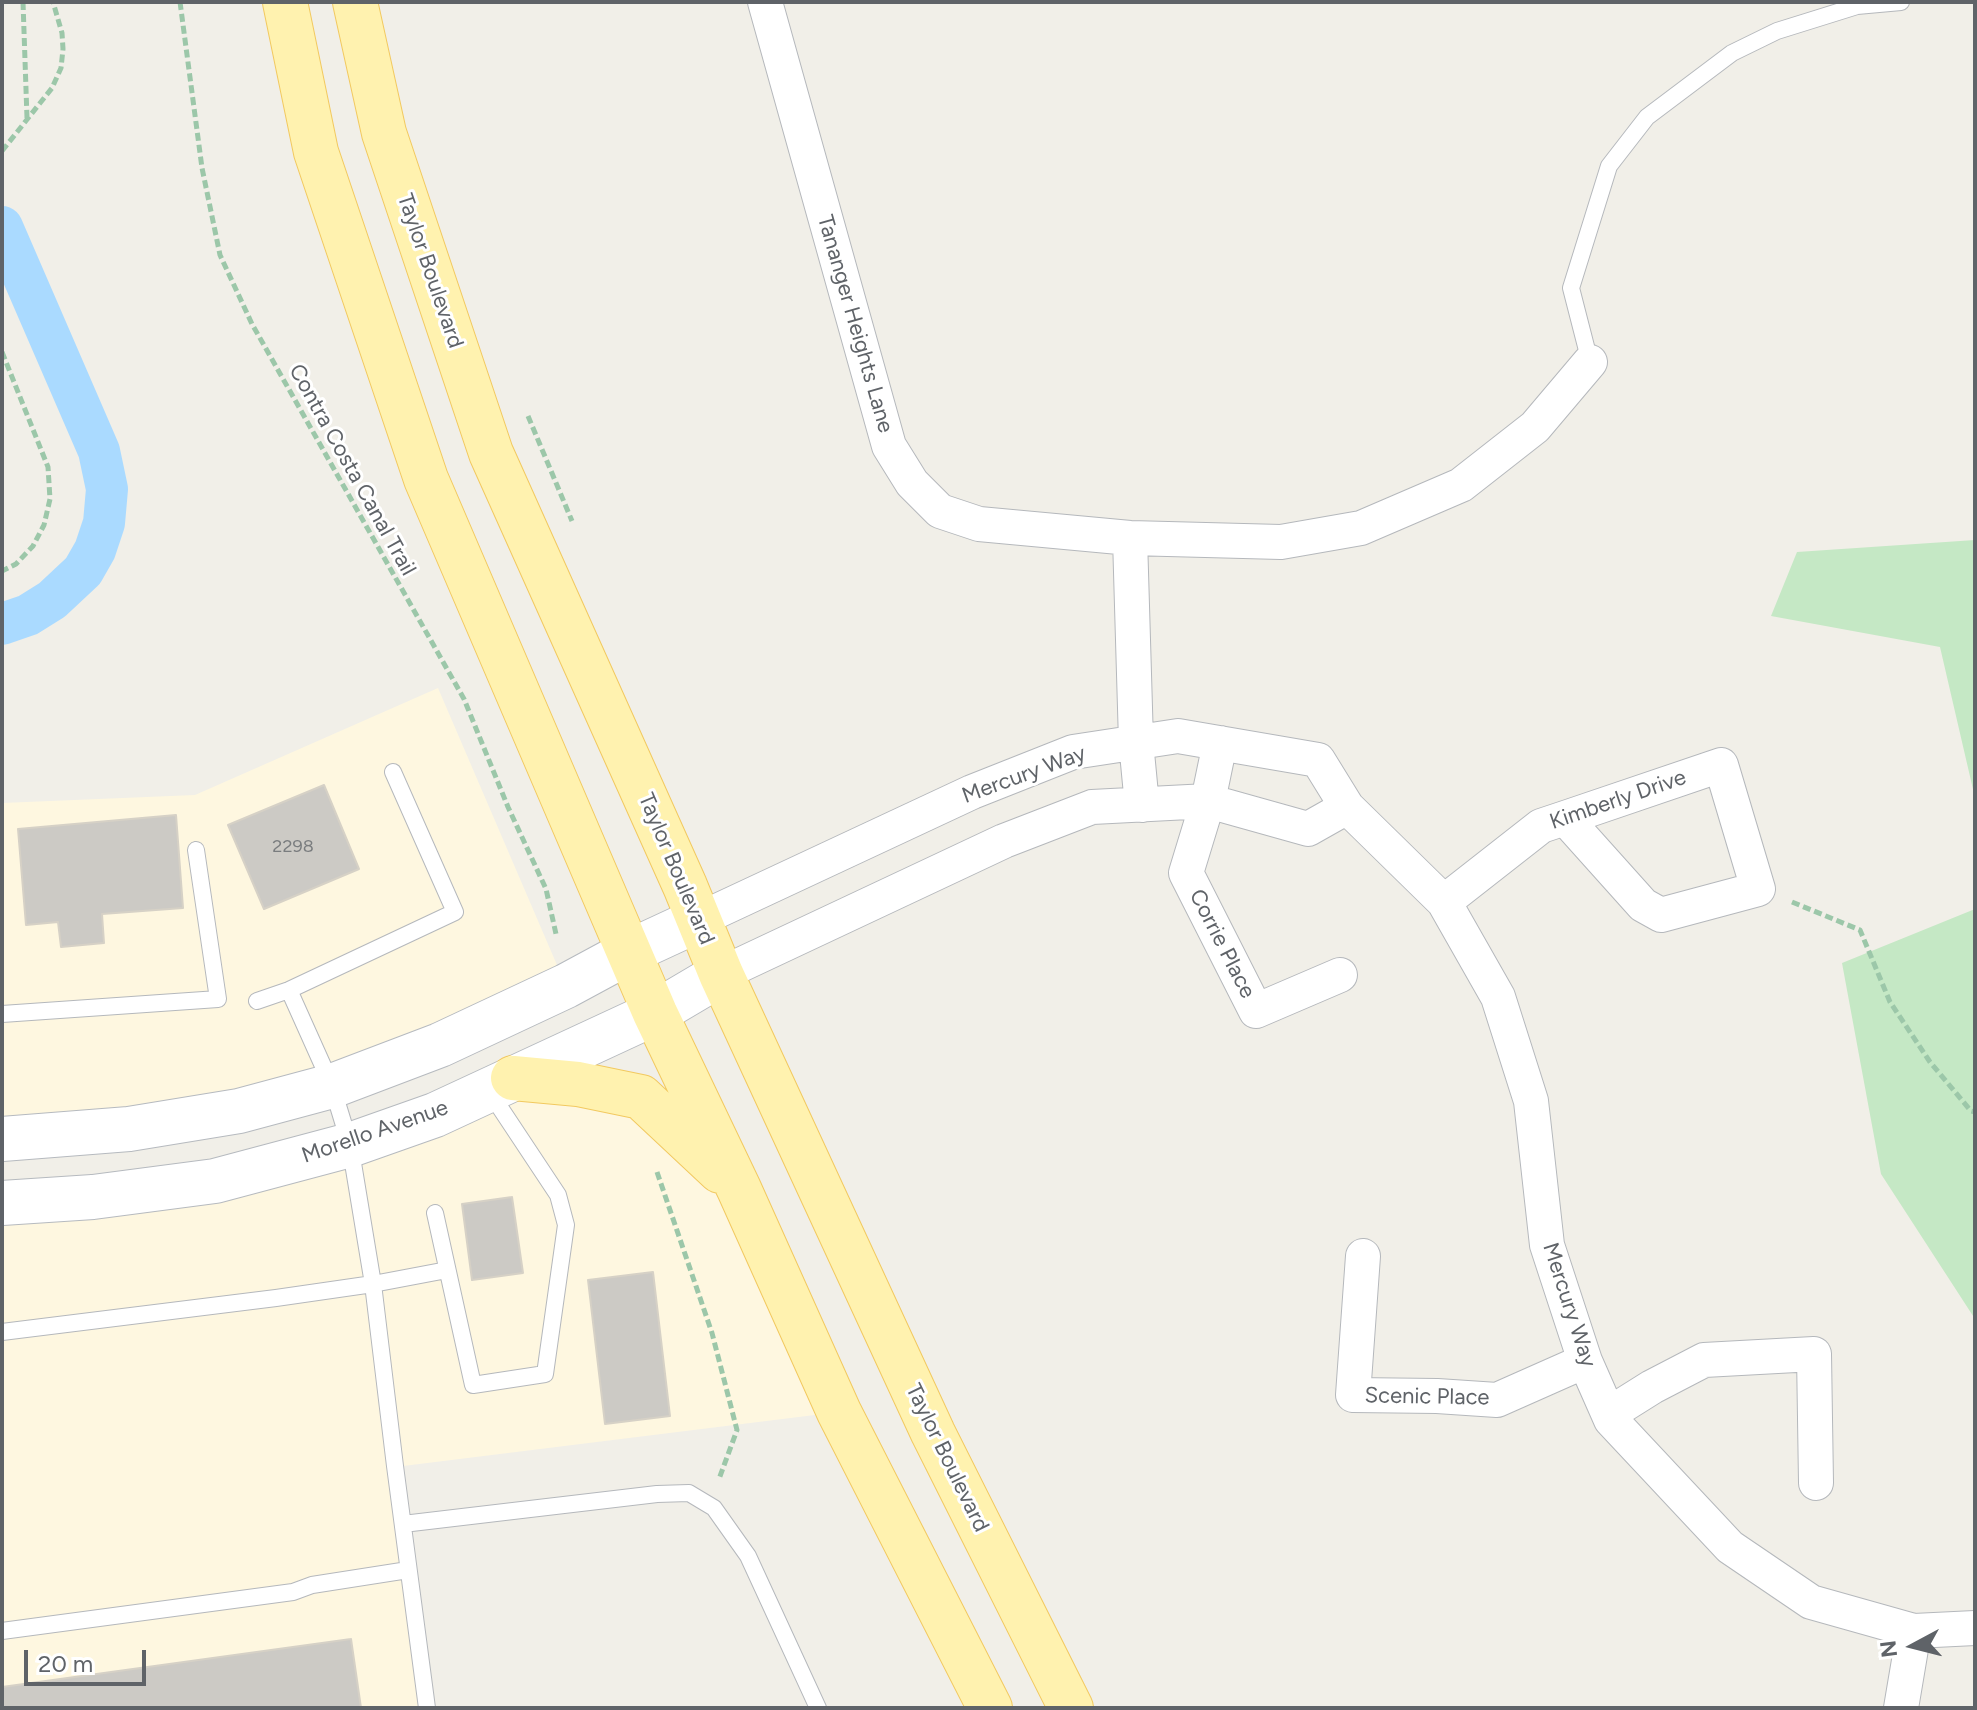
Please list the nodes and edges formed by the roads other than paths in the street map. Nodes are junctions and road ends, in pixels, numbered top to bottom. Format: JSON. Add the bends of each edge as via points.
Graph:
{"nodes":[{"id":1,"x":285,"y":2,"type":"edge"},
{"id":2,"x":355,"y":2,"type":"edge"},
{"id":3,"x":765,"y":2,"type":"edge"},
{"id":4,"x":1901,"y":2,"type":"edge"},
{"id":5,"x":1590,"y":362,"type":"joint"},
{"id":6,"x":1130,"y":538,"type":"junction"},
{"id":7,"x":1136,"y":742,"type":"junction"},
{"id":8,"x":1220,"y":743,"type":"junction"},
{"id":9,"x":393,"y":772,"type":"dead end"},
{"id":10,"x":1208,"y":801,"type":"junction"},
{"id":11,"x":1142,"y":805,"type":"junction"},
{"id":12,"x":1347,"y":807,"type":"junction"},
{"id":13,"x":1565,"y":818,"type":"junction"},
{"id":14,"x":196,"y":850,"type":"dead end"},
{"id":15,"x":1444,"y":902,"type":"junction"},
{"id":16,"x":698,"y":920,"type":"junction"},
{"id":17,"x":629,"y":952,"type":"junction"},
{"id":18,"x":721,"y":974,"type":"junction"},
{"id":19,"x":1340,"y":975,"type":"dead end"},
{"id":20,"x":289,"y":990,"type":"junction"},
{"id":21,"x":257,"y":1001,"type":"dead end"},
{"id":22,"x":655,"y":1013,"type":"junction"},
{"id":23,"x":2,"y":1014,"type":"edge"},
{"id":24,"x":500,"y":1084,"type":"junction"},
{"id":25,"x":332,"y":1086,"type":"junction"},
{"id":26,"x":2,"y":1139,"type":"edge"},
{"id":27,"x":350,"y":1145,"type":"junction"},
{"id":28,"x":739,"y":1189,"type":"junction"},
{"id":29,"x":2,"y":1203,"type":"edge"},
{"id":30,"x":435,"y":1213,"type":"dead end"},
{"id":31,"x":1363,"y":1256,"type":"dead end"},
{"id":32,"x":447,"y":1270,"type":"junction"},
{"id":33,"x":373,"y":1284,"type":"junction"},
{"id":34,"x":2,"y":1332,"type":"edge"},
{"id":35,"x":1585,"y":1361,"type":"junction"},
{"id":36,"x":1609,"y":1414,"type":"junction"},
{"id":37,"x":1816,"y":1483,"type":"dead end"},
{"id":38,"x":403,"y":1524,"type":"junction"},
{"id":39,"x":408,"y":1570,"type":"junction"},
{"id":40,"x":1975,"y":1628,"type":"edge"},
{"id":41,"x":2,"y":1631,"type":"edge"},
{"id":42,"x":1914,"y":1631,"type":"junction"},
{"id":43,"x":427,"y":1708,"type":"edge"},
{"id":44,"x":818,"y":1708,"type":"edge"},
{"id":45,"x":990,"y":1708,"type":"edge"},
{"id":46,"x":1071,"y":1708,"type":"edge"},
{"id":47,"x":1901,"y":1708,"type":"edge"}],
"edges":[{"from":1,"to":17,"type":"main road","via":[[316,152],[426,479]]},
{"from":2,"to":16,"type":"main road","name":"Taylor Boulevard","via":[[384,133],[491,453]]},
{"from":3,"to":6,"type":"street","name":"Tananger Heights Lane","via":[[889,446],[912,483],[940,511],[979,524]]},
{"from":4,"to":5,"type":"lane","via":[[1857,6],[1777,31],[1732,53],[1647,117],[1609,166],[1571,288]]},
{"from":5,"to":6,"type":"street","name":"Tananger Heights Lane","via":[[1535,427],[1461,485],[1361,528],[1281,542]]},
{"from":6,"to":7,"type":"street"},
{"from":7,"to":8,"type":"street","name":"Mercury Way","via":[[1178,736]]},
{"from":7,"to":11,"type":"street"},
{"from":7,"to":16,"type":"street","name":"Mercury Way","via":[[1073,752],[972,792]]},
{"from":8,"to":10,"type":"street","name":"Corrie Place"},
{"from":8,"to":12,"type":"street","name":"Mercury Way","via":[[1318,760]]},
{"from":9,"to":20,"type":"lane","via":[[455,912]]},
{"from":10,"to":11,"type":"street"},
{"from":10,"to":12,"type":"street","via":[[1308,829]]},
{"from":10,"to":19,"type":"street","name":"Corrie Place","via":[[1186,873],[1256,1011]]},
{"from":11,"to":18,"type":"street","via":[[1092,807],[1004,841]]},
{"from":12,"to":15,"type":"street","name":"Mercury Way"},
{"from":13,"to":13,"type":"street","name":"Kimberly Drive","via":[[1721,765],[1758,889],[1661,915],[1643,905]]},
{"from":13,"to":15,"type":"street","name":"Kimberly Drive","via":[[1541,826]]},
{"from":14,"to":23,"type":"lane","via":[[218,999]]},
{"from":15,"to":35,"type":"street","name":"Mercury Way","via":[[1498,997],[1531,1101],[1547,1245]]},
{"from":16,"to":17,"type":"street"},
{"from":16,"to":18,"type":"main road","name":"Taylor Boulevard"},
{"from":17,"to":22,"type":"main road"},
{"from":17,"to":25,"type":"street","via":[[440,1045]]},
{"from":18,"to":22,"type":"street","name":"Morello Avenue"},
{"from":18,"to":46,"type":"main road","name":"Taylor Boulevard","via":[[933,1433]]},
{"from":20,"to":21,"type":"lane"},
{"from":20,"to":25,"type":"lane"},
{"from":22,"to":24,"type":"street","name":"Morello Avenue"},
{"from":22,"to":28,"type":"main road"},
{"from":24,"to":27,"type":"street","name":"Morello Avenue","via":[[435,1115]]},
{"from":24,"to":28,"type":"main road","via":[[578,1084],[641,1097]]},
{"from":24,"to":32,"type":"lane","via":[[558,1195],[566,1225],[545,1374],[473,1385]]},
{"from":25,"to":26,"type":"street","via":[[239,1111],[129,1129]]},
{"from":25,"to":27,"type":"lane"},
{"from":27,"to":29,"type":"street","name":"Morello Avenue","via":[[215,1181]]},
{"from":27,"to":33,"type":"lane"},
{"from":28,"to":45,"type":"main road","via":[[839,1412]]},
{"from":30,"to":32,"type":"lane"},
{"from":31,"to":35,"type":"street","name":"Scenic Place","via":[[1353,1395],[1497,1400]]},
{"from":32,"to":33,"type":"lane"},
{"from":33,"to":34,"type":"lane"},
{"from":33,"to":38,"type":"lane"},
{"from":35,"to":36,"type":"street","name":"Mercury Way"},
{"from":36,"to":37,"type":"street","via":[[1704,1360],[1814,1354]]},
{"from":36,"to":42,"type":"street","name":"Mercury Way","via":[[1730,1547],[1811,1602]]},
{"from":38,"to":39,"type":"lane"},
{"from":38,"to":44,"type":"lane","via":[[689,1493],[710,1504],[748,1556]]},
{"from":39,"to":41,"type":"lane","via":[[293,1592]]},
{"from":39,"to":43,"type":"lane"},
{"from":40,"to":42,"type":"street","name":"Mercury Way"},
{"from":42,"to":47,"type":"street"}]}
